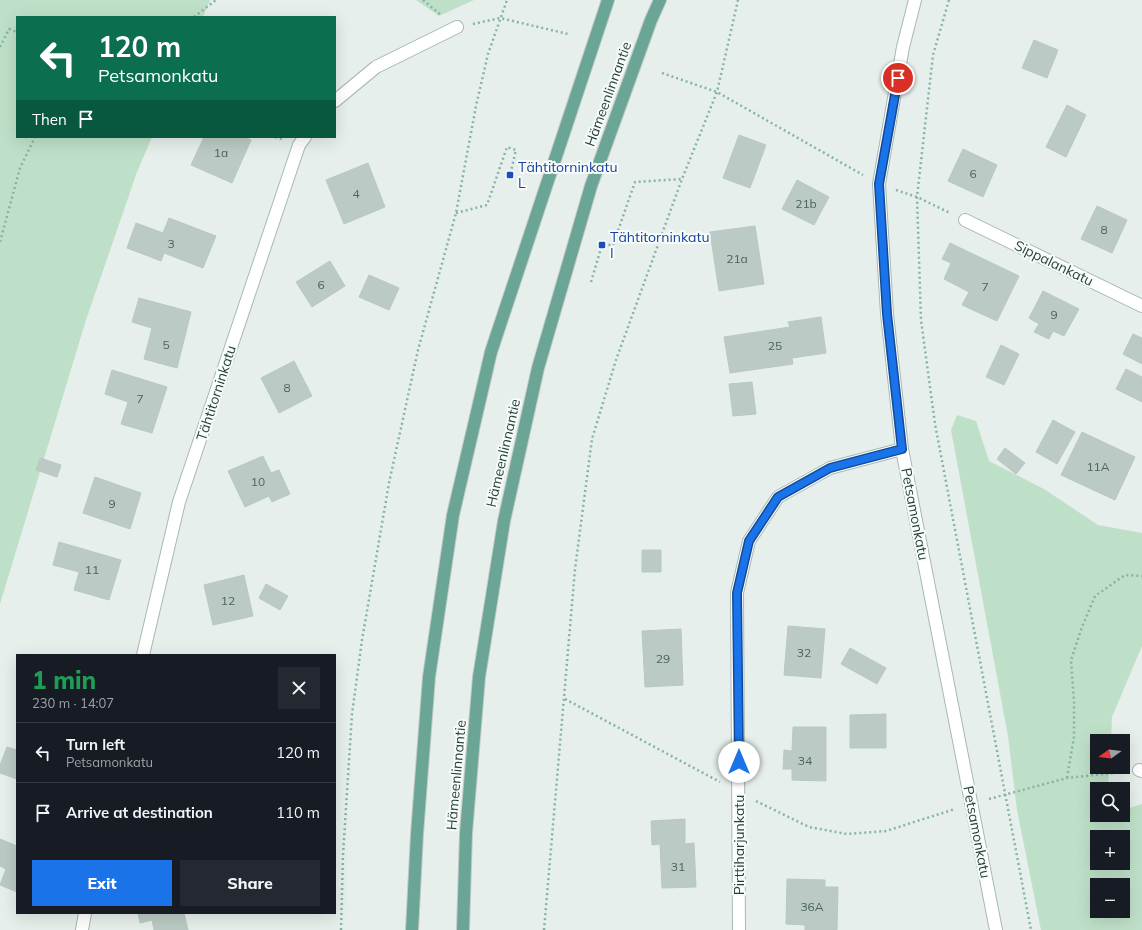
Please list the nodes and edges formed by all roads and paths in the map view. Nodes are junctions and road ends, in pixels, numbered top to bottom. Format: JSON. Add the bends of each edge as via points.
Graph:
{"nodes":[{"id":1,"x":216,"y":0,"type":"edge"},
{"id":2,"x":507,"y":0,"type":"edge"},
{"id":3,"x":608,"y":0,"type":"edge"},
{"id":4,"x":660,"y":0,"type":"edge"},
{"id":5,"x":738,"y":0,"type":"edge"},
{"id":6,"x":915,"y":0,"type":"edge"},
{"id":7,"x":949,"y":0,"type":"edge"},
{"id":8,"x":195,"y":16,"type":"edge"},
{"id":9,"x":500,"y":18,"type":"junction"},
{"id":10,"x":457,"y":27,"type":"joint"},
{"id":11,"x":16,"y":32,"type":"edge"},
{"id":12,"x":568,"y":34,"type":"dead end"},
{"id":13,"x":0,"y":47,"type":"edge"},
{"id":14,"x":662,"y":73,"type":"dead end"},
{"id":15,"x":717,"y":92,"type":"junction"},
{"id":16,"x":336,"y":100,"type":"edge"},
{"id":17,"x":35,"y":138,"type":"edge"},
{"id":18,"x":304,"y":138,"type":"edge"},
{"id":19,"x":510,"y":175,"type":"dead end"},
{"id":20,"x":682,"y":180,"type":"junction"},
{"id":21,"x":879,"y":184,"type":"junction"},
{"id":22,"x":917,"y":197,"type":"junction"},
{"id":23,"x":456,"y":213,"type":"junction"},
{"id":24,"x":965,"y":220,"type":"joint"},
{"id":25,"x":0,"y":242,"type":"edge"},
{"id":26,"x":591,"y":282,"type":"dead end"},
{"id":27,"x":1142,"y":306,"type":"edge"},
{"id":28,"x":902,"y":449,"type":"junction"},
{"id":29,"x":1142,"y":576,"type":"edge"},
{"id":30,"x":143,"y":654,"type":"edge"},
{"id":31,"x":565,"y":700,"type":"junction"},
{"id":32,"x":1140,"y":771,"type":"edge"},
{"id":33,"x":1067,"y":778,"type":"junction"},
{"id":34,"x":739,"y":793,"type":"junction"},
{"id":35,"x":1005,"y":795,"type":"junction"},
{"id":36,"x":972,"y":804,"type":"junction"},
{"id":37,"x":85,"y":914,"type":"edge"},
{"id":38,"x":82,"y":930,"type":"edge"},
{"id":39,"x":341,"y":930,"type":"edge"},
{"id":40,"x":412,"y":930,"type":"edge"},
{"id":41,"x":463,"y":930,"type":"edge"},
{"id":42,"x":544,"y":930,"type":"edge"},
{"id":43,"x":739,"y":930,"type":"edge"},
{"id":44,"x":996,"y":930,"type":"edge"},
{"id":45,"x":1031,"y":930,"type":"edge"}],
"edges":[{"from":1,"to":8,"type":"path"},
{"from":2,"to":9,"type":"path"},
{"from":3,"to":40,"type":"main road","name":"Hämeenlinnantie","via":[[491,352],[453,515],[429,676]]},
{"from":4,"to":41,"type":"main road","name":"Hämeenlinnantie","via":[[589,194],[538,368],[504,521],[479,677],[466,833]]},
{"from":5,"to":15,"type":"path"},
{"from":6,"to":21,"type":"street","name":"Petsamonkatu","via":[[903,47]]},
{"from":7,"to":22,"type":"path","via":[[933,55]]},
{"from":9,"to":10,"type":"path"},
{"from":9,"to":12,"type":"path"},
{"from":9,"to":23,"type":"path","via":[[488,54],[476,106]]},
{"from":10,"to":16,"type":"street","via":[[376,67]]},
{"from":11,"to":13,"type":"path","via":[[9,29]]},
{"from":14,"to":15,"type":"path"},
{"from":15,"to":20,"type":"path"},
{"from":15,"to":21,"type":"path"},
{"from":17,"to":25,"type":"path","via":[[20,168]]},
{"from":18,"to":30,"type":"street","name":"Tähtitorninkatu","via":[[299,145],[179,502]]},
{"from":19,"to":23,"type":"path","via":[[516,150],[507,147],[488,205]]},
{"from":20,"to":26,"type":"path","via":[[635,182],[613,245],[602,245]]},
{"from":20,"to":31,"type":"path","via":[[616,360],[592,439],[575,569]]},
{"from":21,"to":22,"type":"path"},
{"from":21,"to":28,"type":"street","name":"Petsamonkatu","via":[[887,314]]},
{"from":22,"to":24,"type":"path"},
{"from":22,"to":35,"type":"path","via":[[921,320],[935,424]]},
{"from":23,"to":39,"type":"path","via":[[418,350],[389,483],[362,640],[352,714]]},
{"from":24,"to":27,"type":"street","name":"Sippalankatu"},
{"from":28,"to":34,"type":"street","name":"Pirttiharjunkatu","via":[[830,468],[778,497],[749,541],[737,593]]},
{"from":28,"to":36,"type":"street","name":"Petsamonkatu"},
{"from":29,"to":33,"type":"path","via":[[1125,575],[1095,596],[1082,627],[1071,660],[1074,737]]},
{"from":31,"to":34,"type":"path"},
{"from":31,"to":42,"type":"path"},
{"from":32,"to":33,"type":"path"},
{"from":33,"to":35,"type":"path"},
{"from":34,"to":36,"type":"path","via":[[809,827],[847,834],[886,831]]},
{"from":34,"to":43,"type":"street","name":"Pirttiharjunkatu"},
{"from":35,"to":45,"type":"path"},
{"from":36,"to":44,"type":"street","name":"Petsamonkatu"},
{"from":37,"to":38,"type":"street"}]}
